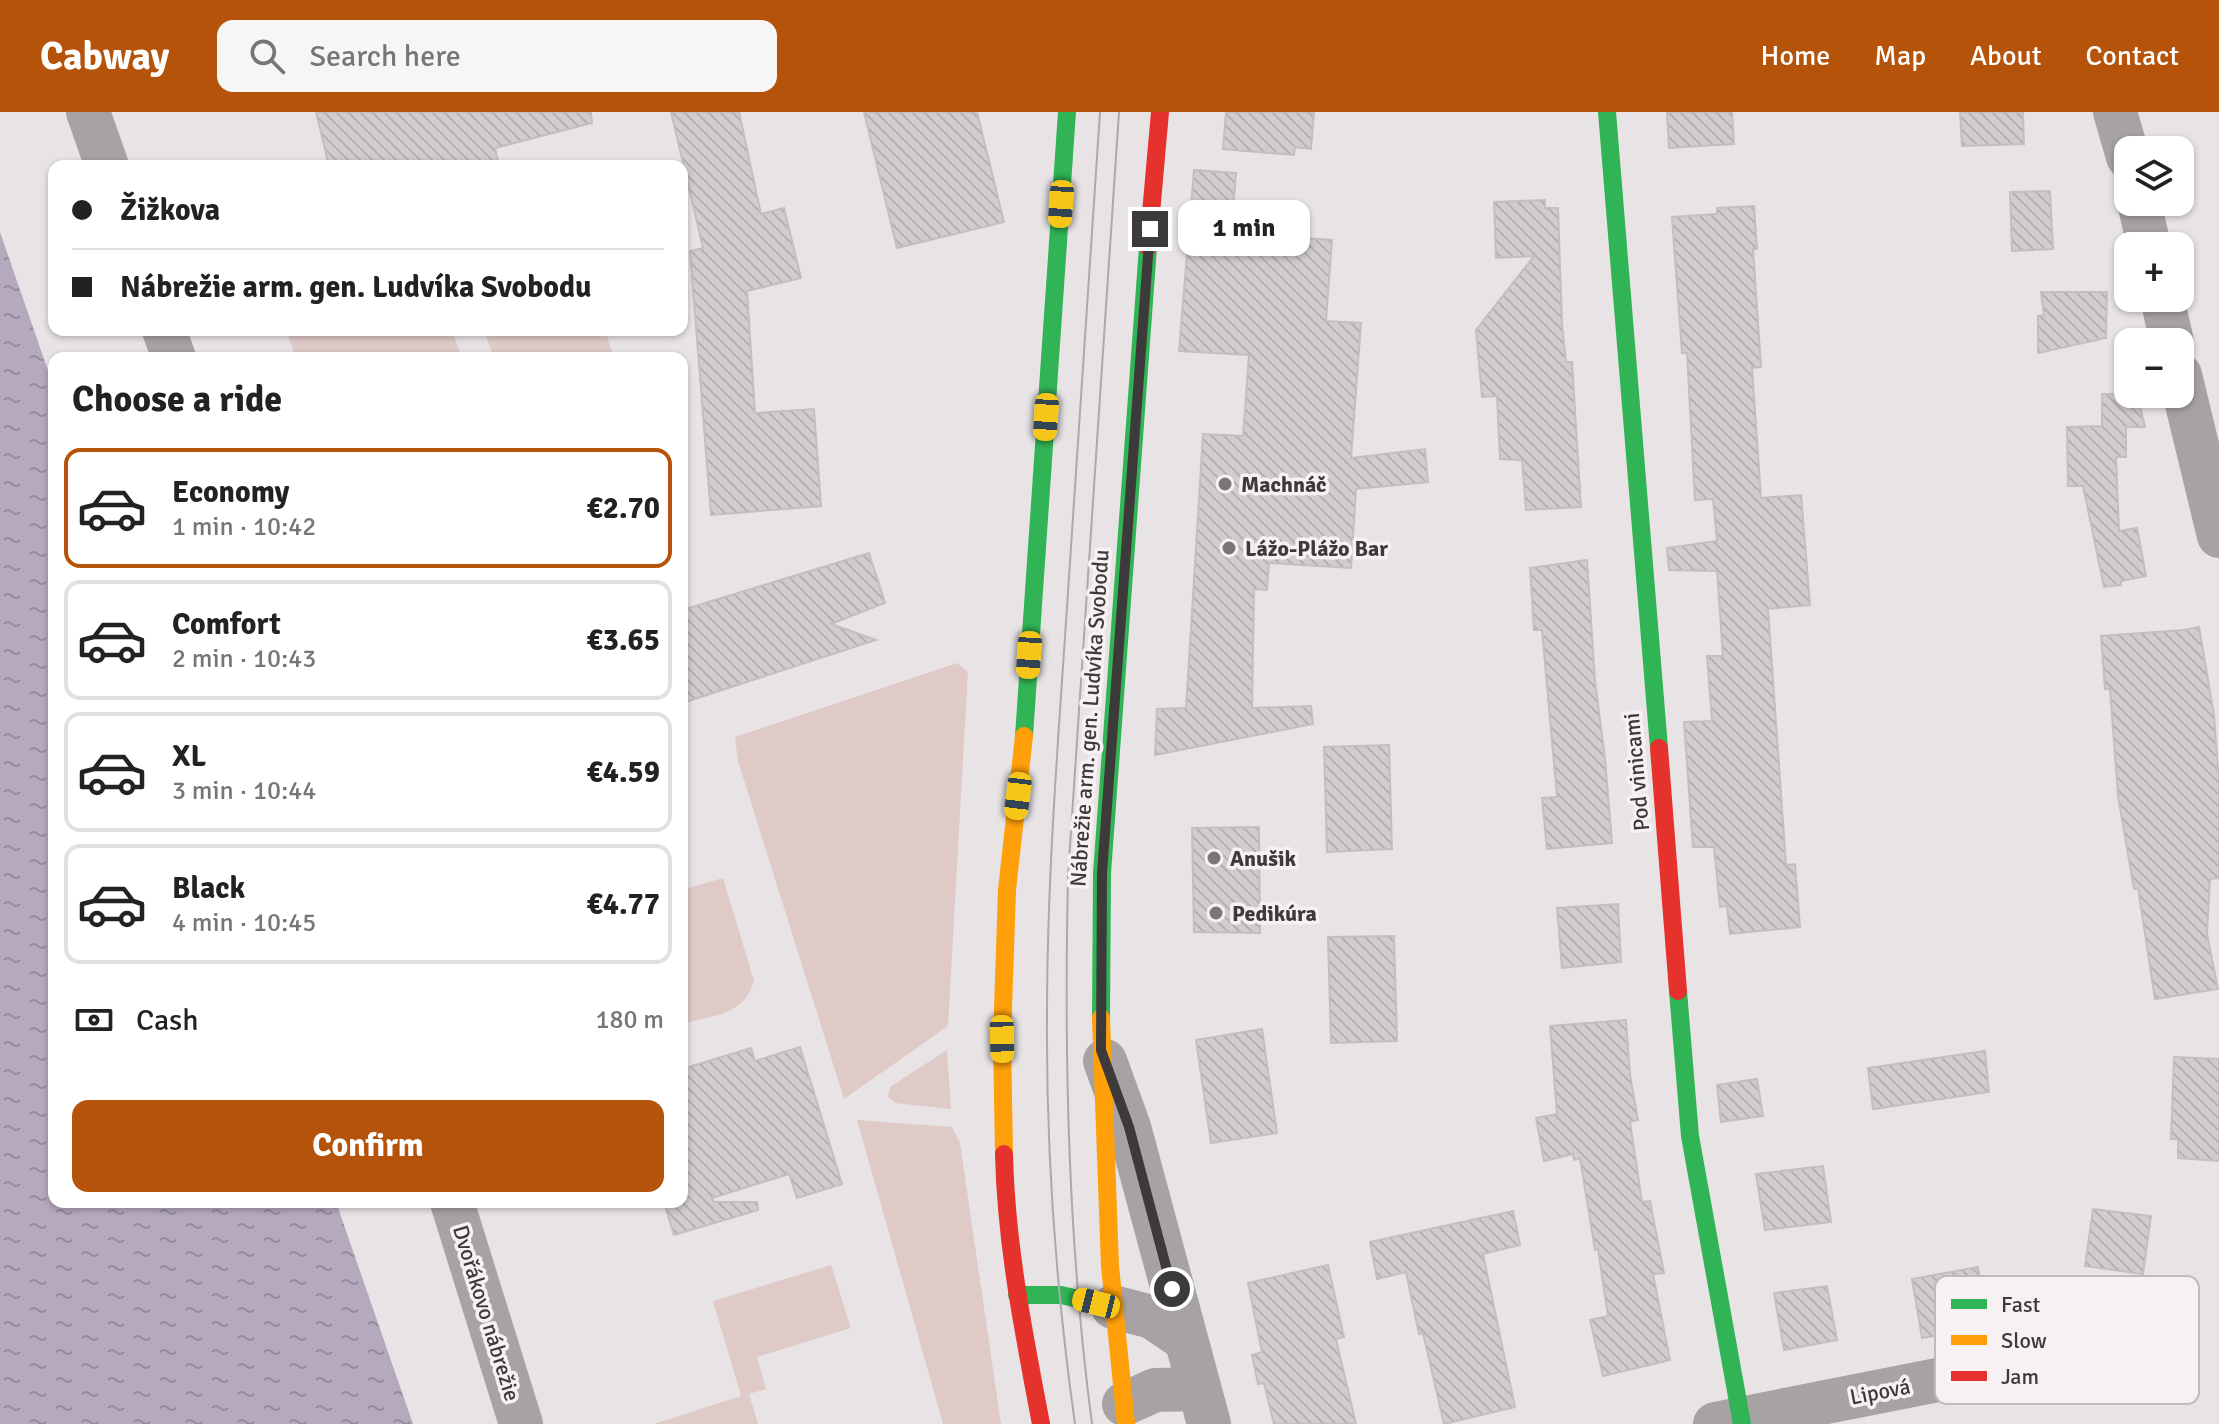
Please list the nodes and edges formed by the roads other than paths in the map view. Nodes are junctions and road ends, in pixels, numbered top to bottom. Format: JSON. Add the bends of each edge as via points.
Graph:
{"nodes":[{"id":1,"x":88,"y":112,"type":"edge"},
{"id":2,"x":1067,"y":112,"type":"edge"},
{"id":3,"x":1160,"y":112,"type":"edge"},
{"id":4,"x":1607,"y":112,"type":"edge"},
{"id":5,"x":105,"y":160,"type":"edge"},
{"id":6,"x":2188,"y":408,"type":"edge"},
{"id":7,"x":2219,"y":536,"type":"edge"},
{"id":8,"x":1101,"y":1050,"type":"junction"},
{"id":9,"x":454,"y":1208,"type":"edge"},
{"id":10,"x":1017,"y":1295,"type":"junction"},
{"id":11,"x":1113,"y":1307,"type":"junction"},
{"id":12,"x":1186,"y":1340,"type":"junction"},
{"id":13,"x":1935,"y":1381,"type":"edge"},
{"id":14,"x":1204,"y":1406,"type":"edge"},
{"id":15,"x":1125,"y":1414,"type":"edge"},
{"id":16,"x":1733,"y":1422,"type":"edge"},
{"id":17,"x":521,"y":1424,"type":"edge"},
{"id":18,"x":1041,"y":1424,"type":"edge"}],
"edges":[{"from":1,"to":5,"type":"street"},
{"from":2,"to":10,"type":"main road","via":[[1022,765],[1007,890],[1002,1039],[1005,1191]]},
{"from":3,"to":8,"type":"main road","name":"Nábrežie arm. gen. Ludvíka Svobodu","via":[[1102,873]]},
{"from":4,"to":16,"type":"main road","name":"Pod vinicami","via":[[1690,1136]]},
{"from":6,"to":7,"type":"street"},
{"from":8,"to":11,"type":"main road","name":"Nábrežie arm. gen. Ludvíka Svobodu"},
{"from":8,"to":12,"type":"street","via":[[1129,1127]]},
{"from":9,"to":17,"type":"street","name":"Dvořákovo nábrežie"},
{"from":10,"to":11,"type":"main road","via":[[1061,1295]]},
{"from":10,"to":18,"type":"main road"},
{"from":11,"to":12,"type":"street","via":[[1152,1317]]},
{"from":11,"to":15,"type":"main road","name":"Nábrežie arm. gen. Ludvíka Svobodu"},
{"from":12,"to":14,"type":"street"},
{"from":13,"to":16,"type":"street","name":"Lipová"},
{"from":14,"to":15,"type":"street","via":[[1155,1390]]}]}
